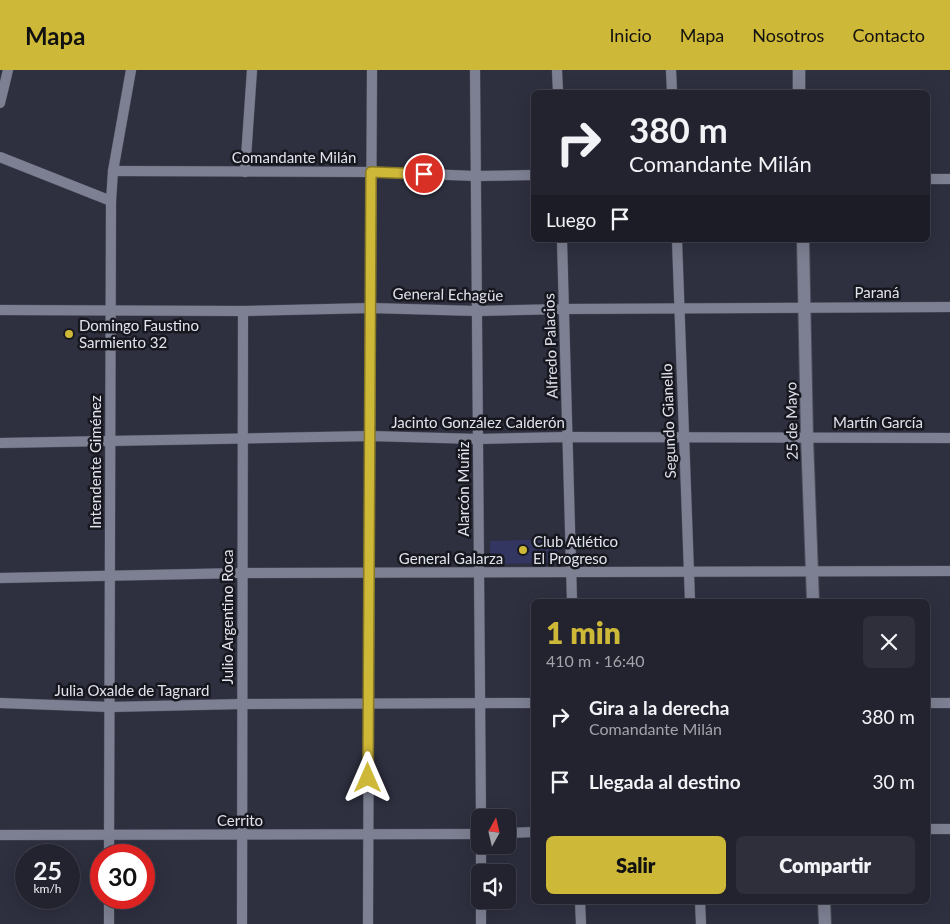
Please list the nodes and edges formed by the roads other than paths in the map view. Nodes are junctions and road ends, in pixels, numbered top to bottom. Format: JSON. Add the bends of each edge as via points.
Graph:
{"nodes":[{"id":1,"x":8,"y":70,"type":"edge"},
{"id":2,"x":131,"y":70,"type":"edge"},
{"id":3,"x":252,"y":70,"type":"edge"},
{"id":4,"x":372,"y":70,"type":"edge"},
{"id":5,"x":475,"y":70,"type":"edge"},
{"id":6,"x":557,"y":70,"type":"edge"},
{"id":7,"x":671,"y":70,"type":"edge"},
{"id":8,"x":799,"y":70,"type":"edge"},
{"id":9,"x":558,"y":90,"type":"edge"},
{"id":10,"x":672,"y":90,"type":"edge"},
{"id":11,"x":799,"y":90,"type":"edge"},
{"id":12,"x":0,"y":103,"type":"edge"},
{"id":13,"x":0,"y":157,"type":"edge"},
{"id":14,"x":113,"y":171,"type":"junction"},
{"id":15,"x":246,"y":172,"type":"junction"},
{"id":16,"x":371,"y":172,"type":"junction"},
{"id":17,"x":476,"y":176,"type":"junction"},
{"id":18,"x":531,"y":176,"type":"edge"},
{"id":19,"x":930,"y":179,"type":"edge"},
{"id":20,"x":950,"y":179,"type":"edge"},
{"id":21,"x":111,"y":201,"type":"junction"},
{"id":22,"x":562,"y":242,"type":"edge"},
{"id":23,"x":677,"y":242,"type":"edge"},
{"id":24,"x":803,"y":242,"type":"edge"},
{"id":25,"x":950,"y":306,"type":"edge"},
{"id":26,"x":805,"y":307,"type":"junction"},
{"id":27,"x":371,"y":308,"type":"junction"},
{"id":28,"x":680,"y":308,"type":"junction"},
{"id":29,"x":564,"y":309,"type":"junction"},
{"id":30,"x":0,"y":310,"type":"edge"},
{"id":31,"x":243,"y":310,"type":"junction"},
{"id":32,"x":110,"y":311,"type":"junction"},
{"id":33,"x":477,"y":311,"type":"junction"},
{"id":34,"x":370,"y":436,"type":"junction"},
{"id":35,"x":567,"y":437,"type":"junction"},
{"id":36,"x":684,"y":437,"type":"junction"},
{"id":37,"x":807,"y":437,"type":"junction"},
{"id":38,"x":242,"y":438,"type":"junction"},
{"id":39,"x":950,"y":438,"type":"edge"},
{"id":40,"x":478,"y":439,"type":"junction"},
{"id":41,"x":110,"y":440,"type":"junction"},
{"id":42,"x":0,"y":443,"type":"edge"},
{"id":43,"x":812,"y":571,"type":"junction"},
{"id":44,"x":950,"y":571,"type":"edge"},
{"id":45,"x":479,"y":572,"type":"junction"},
{"id":46,"x":242,"y":573,"type":"junction"},
{"id":47,"x":370,"y":573,"type":"junction"},
{"id":48,"x":572,"y":573,"type":"junction"},
{"id":49,"x":689,"y":573,"type":"junction"},
{"id":50,"x":109,"y":576,"type":"junction"},
{"id":51,"x":0,"y":578,"type":"edge"},
{"id":52,"x":572,"y":599,"type":"edge"},
{"id":53,"x":690,"y":599,"type":"edge"},
{"id":54,"x":813,"y":599,"type":"edge"},
{"id":55,"x":531,"y":703,"type":"edge"},
{"id":56,"x":930,"y":703,"type":"edge"},
{"id":57,"x":950,"y":703,"type":"edge"},
{"id":58,"x":0,"y":704,"type":"edge"},
{"id":59,"x":242,"y":704,"type":"junction"},
{"id":60,"x":368,"y":704,"type":"junction"},
{"id":61,"x":480,"y":704,"type":"junction"},
{"id":62,"x":110,"y":707,"type":"junction"},
{"id":63,"x":481,"y":809,"type":"edge"},
{"id":64,"x":930,"y":829,"type":"edge"},
{"id":65,"x":950,"y":829,"type":"edge"},
{"id":66,"x":531,"y":832,"type":"edge"},
{"id":67,"x":516,"y":833,"type":"edge"},
{"id":68,"x":110,"y":834,"type":"junction"},
{"id":69,"x":368,"y":834,"type":"junction"},
{"id":70,"x":471,"y":834,"type":"edge"},
{"id":71,"x":0,"y":835,"type":"edge"},
{"id":72,"x":242,"y":835,"type":"junction"},
{"id":73,"x":110,"y":844,"type":"edge"},
{"id":74,"x":580,"y":904,"type":"edge"},
{"id":75,"x":700,"y":904,"type":"edge"},
{"id":76,"x":824,"y":904,"type":"edge"},
{"id":77,"x":109,"y":909,"type":"edge"},
{"id":78,"x":481,"y":909,"type":"edge"},
{"id":79,"x":109,"y":924,"type":"edge"},
{"id":80,"x":242,"y":924,"type":"edge"},
{"id":81,"x":368,"y":924,"type":"edge"},
{"id":82,"x":481,"y":924,"type":"edge"},
{"id":83,"x":581,"y":924,"type":"edge"},
{"id":84,"x":701,"y":924,"type":"edge"},
{"id":85,"x":825,"y":924,"type":"edge"}],
"edges":[{"from":1,"to":12,"type":"street"},
{"from":2,"to":14,"type":"street","name":"Intendente Giménez"},
{"from":3,"to":15,"type":"street"},
{"from":4,"to":16,"type":"street"},
{"from":5,"to":17,"type":"street","name":"Alarcón Muñiz"},
{"from":6,"to":9,"type":"street"},
{"from":7,"to":10,"type":"street"},
{"from":8,"to":11,"type":"street"},
{"from":13,"to":21,"type":"street"},
{"from":14,"to":15,"type":"street","name":"Comandante Milán"},
{"from":14,"to":21,"type":"street","name":"Intendente Giménez"},
{"from":15,"to":16,"type":"street","name":"Comandante Milán"},
{"from":16,"to":17,"type":"street","name":"Comandante Milán"},
{"from":16,"to":27,"type":"street"},
{"from":17,"to":18,"type":"street","name":"Comandante Milán"},
{"from":17,"to":33,"type":"street","name":"Alarcón Muñiz"},
{"from":19,"to":20,"type":"street"},
{"from":21,"to":32,"type":"street","name":"Intendente Giménez"},
{"from":22,"to":29,"type":"street","name":"Alfredo Palacios"},
{"from":23,"to":28,"type":"street","name":"Segundo Gianello"},
{"from":24,"to":26,"type":"street","name":"25 de Mayo"},
{"from":25,"to":26,"type":"street","name":"Paraná"},
{"from":26,"to":28,"type":"street","name":"General Echagüe"},
{"from":26,"to":37,"type":"street","name":"25 de Mayo"},
{"from":27,"to":31,"type":"street","name":"General Echagüe"},
{"from":27,"to":33,"type":"street","name":"General Echagüe"},
{"from":27,"to":34,"type":"street"},
{"from":28,"to":29,"type":"street","name":"General Echagüe"},
{"from":28,"to":36,"type":"street","name":"Segundo Gianello"},
{"from":29,"to":33,"type":"street","name":"General Echagüe"},
{"from":29,"to":35,"type":"street","name":"Alfredo Palacios"},
{"from":30,"to":32,"type":"street","name":"General Echagüe"},
{"from":31,"to":32,"type":"street","name":"General Echagüe"},
{"from":31,"to":38,"type":"street","name":"Julio Argentino Roca"},
{"from":32,"to":41,"type":"street","name":"Intendente Giménez"},
{"from":33,"to":40,"type":"street","name":"Alarcón Muñiz"},
{"from":34,"to":38,"type":"street","name":"Jacinto González Calderón"},
{"from":34,"to":40,"type":"street","name":"Jacinto González Calderón"},
{"from":34,"to":47,"type":"street"},
{"from":35,"to":36,"type":"street","name":"Jacinto González Calderón"},
{"from":35,"to":40,"type":"street","name":"Jacinto González Calderón"},
{"from":35,"to":48,"type":"street","name":"Alfredo Palacios"},
{"from":36,"to":37,"type":"street","name":"Jacinto González Calderón"},
{"from":36,"to":49,"type":"street","name":"Segundo Gianello"},
{"from":37,"to":39,"type":"street","name":"Martín García"},
{"from":37,"to":43,"type":"street","name":"25 de Mayo"},
{"from":38,"to":41,"type":"street","name":"Jacinto González Calderón"},
{"from":38,"to":46,"type":"street","name":"Julio Argentino Roca"},
{"from":40,"to":45,"type":"street","name":"Alarcón Muñiz"},
{"from":41,"to":42,"type":"street","name":"Jacinto González Calderón"},
{"from":41,"to":50,"type":"street","name":"Intendente Giménez"},
{"from":43,"to":44,"type":"street","name":"General Galarza"},
{"from":43,"to":49,"type":"street","name":"General Galarza"},
{"from":43,"to":54,"type":"street","name":"25 de Mayo"},
{"from":45,"to":47,"type":"street","name":"General Galarza"},
{"from":45,"to":48,"type":"street","name":"General Galarza"},
{"from":45,"to":61,"type":"street","name":"Alarcón Muñiz"},
{"from":46,"to":47,"type":"street","name":"General Galarza"},
{"from":46,"to":50,"type":"street","name":"General Galarza"},
{"from":46,"to":59,"type":"street","name":"Julio Argentino Roca"},
{"from":47,"to":60,"type":"street"},
{"from":48,"to":49,"type":"street","name":"General Galarza"},
{"from":48,"to":52,"type":"street","name":"Alfredo Palacios"},
{"from":49,"to":53,"type":"street","name":"Segundo Gianello"},
{"from":50,"to":51,"type":"street","name":"General Galarza"},
{"from":50,"to":62,"type":"street","name":"Intendente Giménez"},
{"from":55,"to":61,"type":"street","name":"Julia Oxalde de Tagnard"},
{"from":56,"to":57,"type":"street"},
{"from":58,"to":62,"type":"street","name":"Julia Oxalde de Tagnard"},
{"from":59,"to":60,"type":"street","name":"Julia Oxalde de Tagnard"},
{"from":59,"to":62,"type":"street","name":"Julia Oxalde de Tagnard"},
{"from":59,"to":72,"type":"street","name":"Julio Argentino Roca"},
{"from":60,"to":61,"type":"street","name":"Julia Oxalde de Tagnard"},
{"from":60,"to":69,"type":"street"},
{"from":61,"to":63,"type":"street","name":"Alarcón Muñiz"},
{"from":62,"to":68,"type":"street","name":"Intendente Giménez"},
{"from":64,"to":65,"type":"street"},
{"from":66,"to":67,"type":"street"},
{"from":68,"to":71,"type":"street","name":"Cerrito"},
{"from":68,"to":72,"type":"street","name":"Cerrito"},
{"from":68,"to":73,"type":"street","name":"Intendente Giménez"},
{"from":69,"to":70,"type":"street","name":"Cerrito"},
{"from":69,"to":72,"type":"street","name":"Cerrito"},
{"from":69,"to":81,"type":"street"},
{"from":72,"to":80,"type":"street","name":"Julio Argentino Roca"},
{"from":74,"to":83,"type":"street"},
{"from":75,"to":84,"type":"street"},
{"from":76,"to":85,"type":"street"},
{"from":77,"to":79,"type":"street"},
{"from":78,"to":82,"type":"street"}]}
